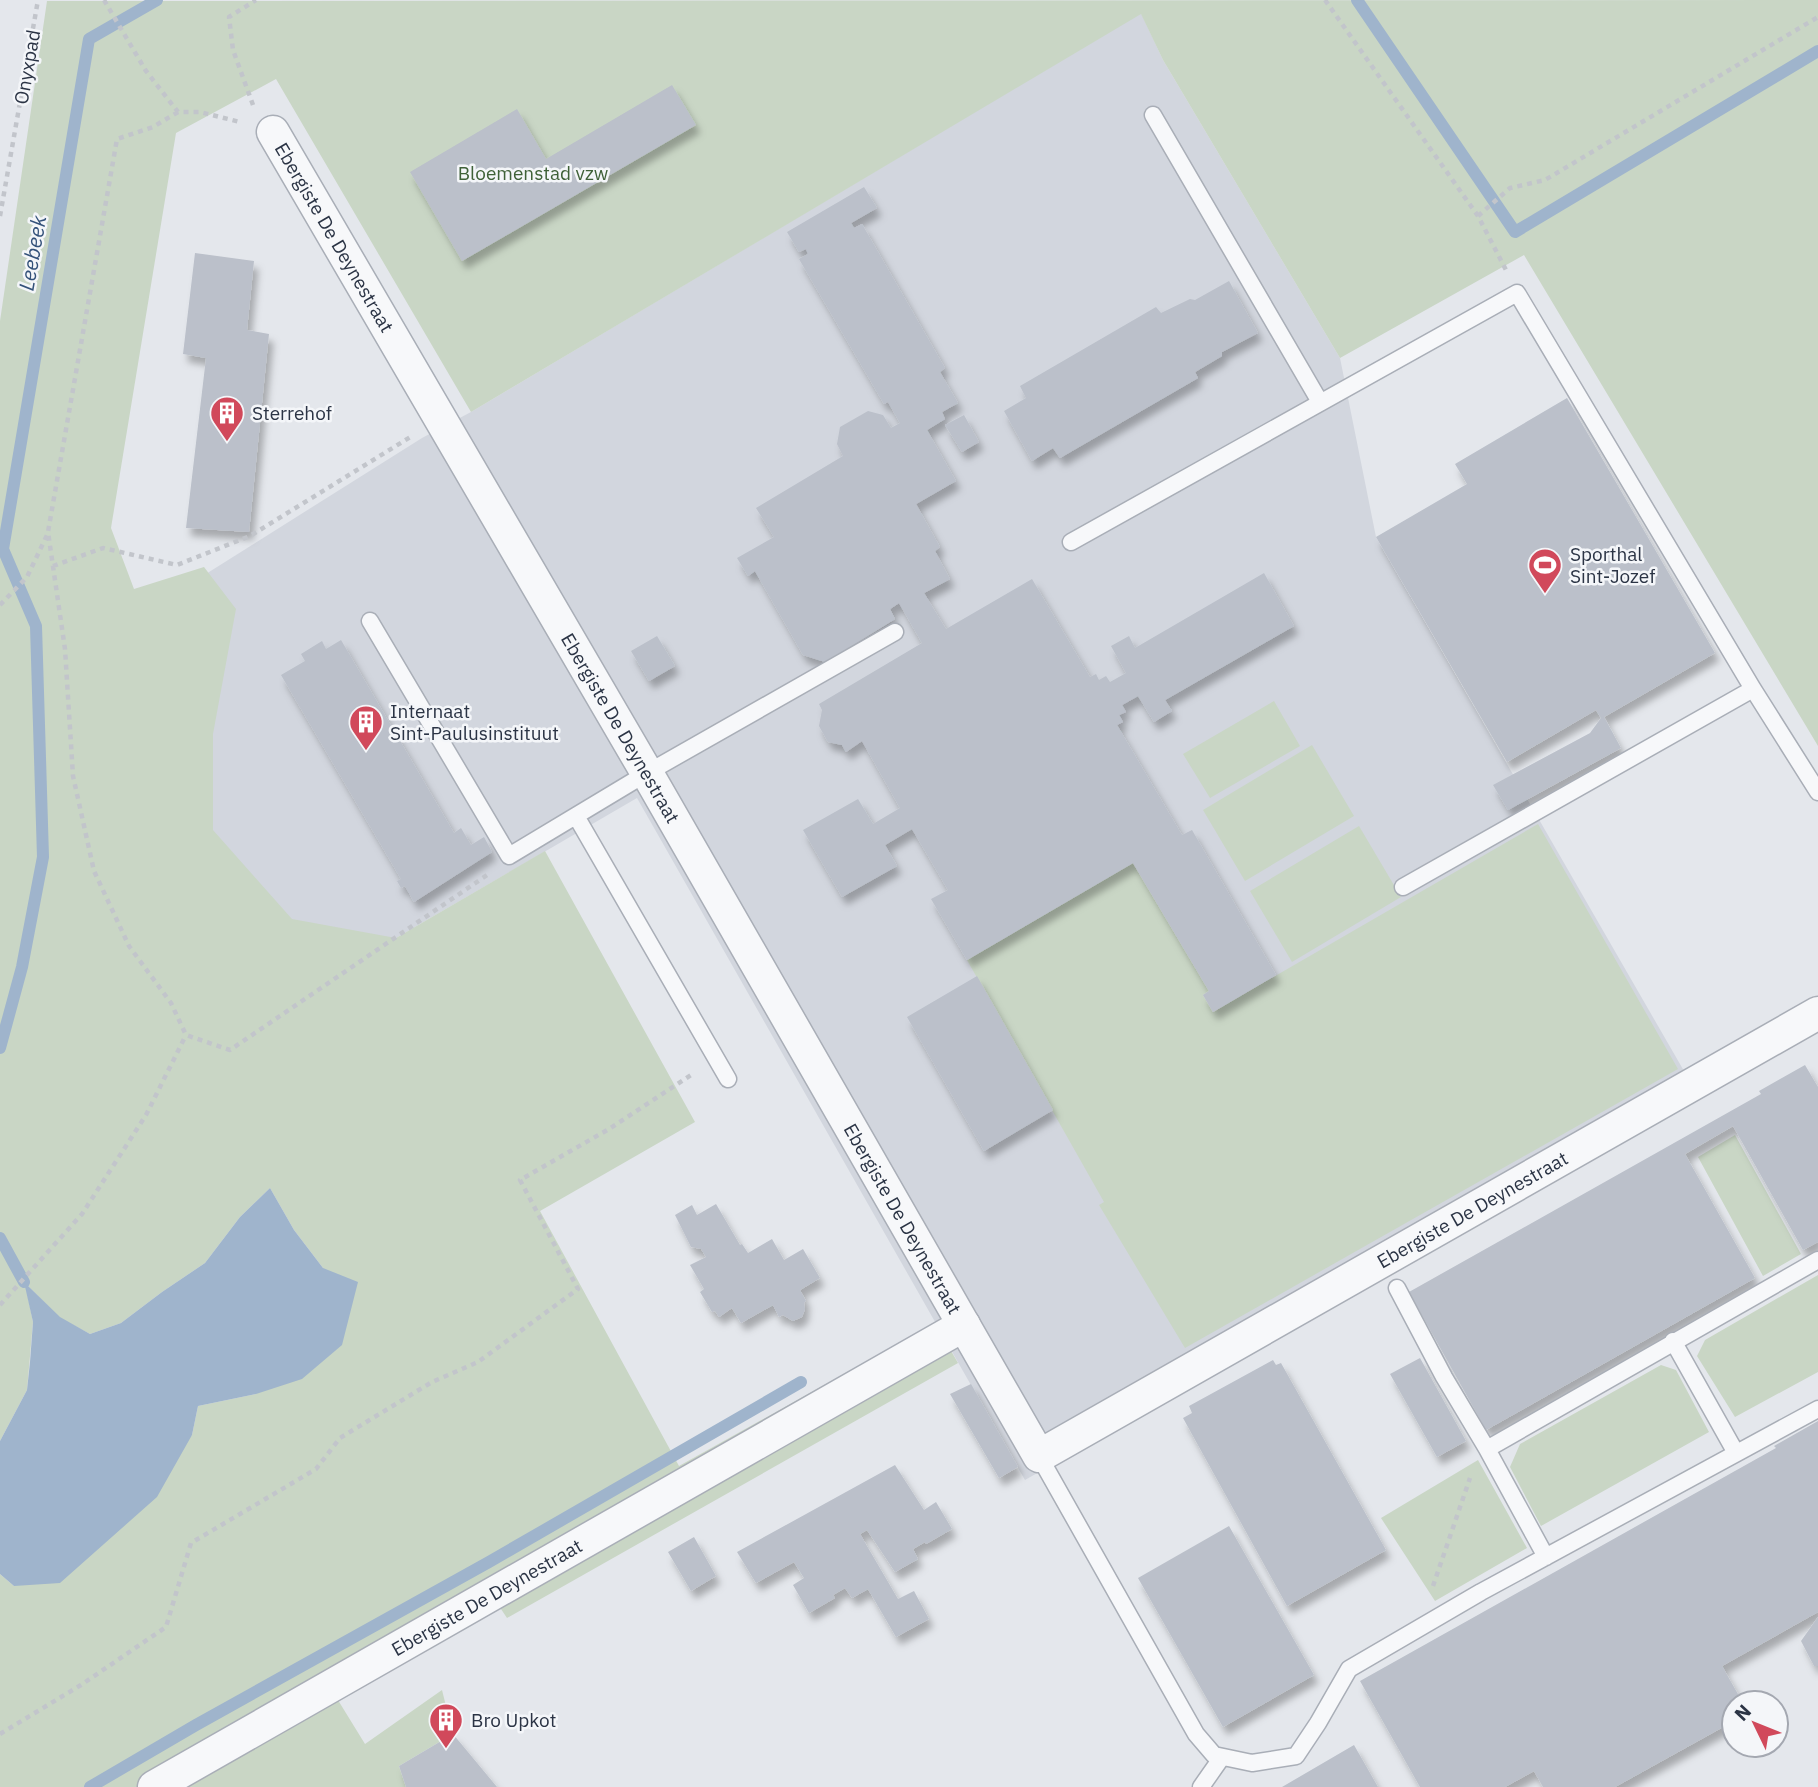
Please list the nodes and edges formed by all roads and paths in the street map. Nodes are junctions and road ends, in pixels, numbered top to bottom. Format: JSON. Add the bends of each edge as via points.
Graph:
{"nodes":[{"id":1,"x":38,"y":0,"type":"edge"},
{"id":2,"x":104,"y":0,"type":"edge"},
{"id":3,"x":256,"y":0,"type":"edge"},
{"id":4,"x":1325,"y":0,"type":"edge"},
{"id":5,"x":1818,"y":17,"type":"edge"},
{"id":6,"x":178,"y":112,"type":"junction"},
{"id":7,"x":1153,"y":115,"type":"dead end"},
{"id":8,"x":266,"y":125,"type":"junction"},
{"id":9,"x":1480,"y":214,"type":"junction"},
{"id":10,"x":0,"y":216,"type":"edge"},
{"id":11,"x":1517,"y":293,"type":"junction"},
{"id":12,"x":1320,"y":402,"type":"junction"},
{"id":13,"x":418,"y":432,"type":"dead end"},
{"id":14,"x":48,"y":532,"type":"junction"},
{"id":15,"x":1071,"y":542,"type":"dead end"},
{"id":16,"x":53,"y":566,"type":"junction"},
{"id":17,"x":0,"y":605,"type":"edge"},
{"id":18,"x":370,"y":621,"type":"dead end"},
{"id":19,"x":895,"y":632,"type":"dead end"},
{"id":20,"x":1752,"y":689,"type":"junction"},
{"id":21,"x":647,"y":773,"type":"junction"},
{"id":22,"x":1818,"y":792,"type":"edge"},
{"id":23,"x":576,"y":816,"type":"junction"},
{"id":24,"x":509,"y":856,"type":"junction"},
{"id":25,"x":1403,"y":887,"type":"dead end"},
{"id":26,"x":1818,"y":1013,"type":"edge"},
{"id":27,"x":186,"y":1035,"type":"junction"},
{"id":28,"x":717,"y":1059,"type":"junction"},
{"id":29,"x":728,"y":1079,"type":"dead end"},
{"id":30,"x":1818,"y":1260,"type":"edge"},
{"id":31,"x":1397,"y":1287,"type":"dead end"},
{"id":32,"x":0,"y":1305,"type":"edge"},
{"id":33,"x":964,"y":1325,"type":"junction"},
{"id":34,"x":1673,"y":1341,"type":"junction"},
{"id":35,"x":1818,"y":1409,"type":"edge"},
{"id":36,"x":1487,"y":1449,"type":"junction"},
{"id":37,"x":1736,"y":1453,"type":"junction"},
{"id":38,"x":1039,"y":1456,"type":"junction"},
{"id":39,"x":1546,"y":1557,"type":"junction"},
{"id":40,"x":1435,"y":1619,"type":"junction"},
{"id":41,"x":0,"y":1734,"type":"edge"},
{"id":42,"x":1222,"y":1757,"type":"junction"},
{"id":43,"x":154,"y":1787,"type":"edge"},
{"id":44,"x":1201,"y":1787,"type":"edge"}],
"edges":[{"from":1,"to":10,"type":"path","name":"Onyxpad"},
{"from":2,"to":6,"type":"path","via":[[146,71]]},
{"from":3,"to":8,"type":"path","via":[[229,17],[233,50]]},
{"from":4,"to":9,"type":"path"},
{"from":5,"to":9,"type":"path","via":[[1545,180],[1510,188]]},
{"from":6,"to":8,"type":"path"},
{"from":6,"to":14,"type":"path","via":[[153,127],[117,139]]},
{"from":7,"to":12,"type":"lane"},
{"from":8,"to":21,"type":"street","name":"Ebergiste De Deynestraat"},
{"from":9,"to":11,"type":"path"},
{"from":11,"to":12,"type":"lane"},
{"from":11,"to":20,"type":"lane"},
{"from":12,"to":15,"type":"lane"},
{"from":13,"to":16,"type":"path","via":[[250,536],[177,565],[103,548]]},
{"from":14,"to":16,"type":"path"},
{"from":14,"to":17,"type":"path","via":[[27,577]]},
{"from":16,"to":27,"type":"path","via":[[65,649],[73,775],[94,871],[130,946],[171,1003]]},
{"from":18,"to":24,"type":"lane"},
{"from":19,"to":21,"type":"lane"},
{"from":20,"to":22,"type":"lane"},
{"from":20,"to":25,"type":"lane"},
{"from":21,"to":23,"type":"lane"},
{"from":21,"to":33,"type":"street","name":"Ebergiste De Deynestraat"},
{"from":23,"to":24,"type":"lane"},
{"from":23,"to":28,"type":"lane"},
{"from":24,"to":27,"type":"path","via":[[480,881],[230,1050]]},
{"from":26,"to":38,"type":"street","name":"Ebergiste De Deynestraat"},
{"from":27,"to":32,"type":"path","via":[[146,1115],[82,1214]]},
{"from":28,"to":29,"type":"lane"},
{"from":28,"to":41,"type":"path","via":[[610,1129],[520,1180],[578,1289],[478,1362],[432,1382],[340,1437],[316,1469],[191,1543],[166,1627]]},
{"from":30,"to":34,"type":"lane"},
{"from":31,"to":36,"type":"lane"},
{"from":33,"to":38,"type":"street","name":"Ebergiste De Deynestraat"},
{"from":33,"to":43,"type":"street","name":"Ebergiste De Deynestraat"},
{"from":34,"to":36,"type":"lane"},
{"from":34,"to":37,"type":"lane"},
{"from":35,"to":37,"type":"lane"},
{"from":36,"to":39,"type":"lane"},
{"from":36,"to":40,"type":"path","via":[[1478,1456],[1427,1603]]},
{"from":37,"to":39,"type":"lane"},
{"from":38,"to":42,"type":"lane","via":[[1196,1734],[1214,1755]]},
{"from":39,"to":40,"type":"lane"},
{"from":40,"to":42,"type":"lane","via":[[1349,1669],[1296,1756],[1252,1763]]},
{"from":42,"to":44,"type":"lane"}]}
